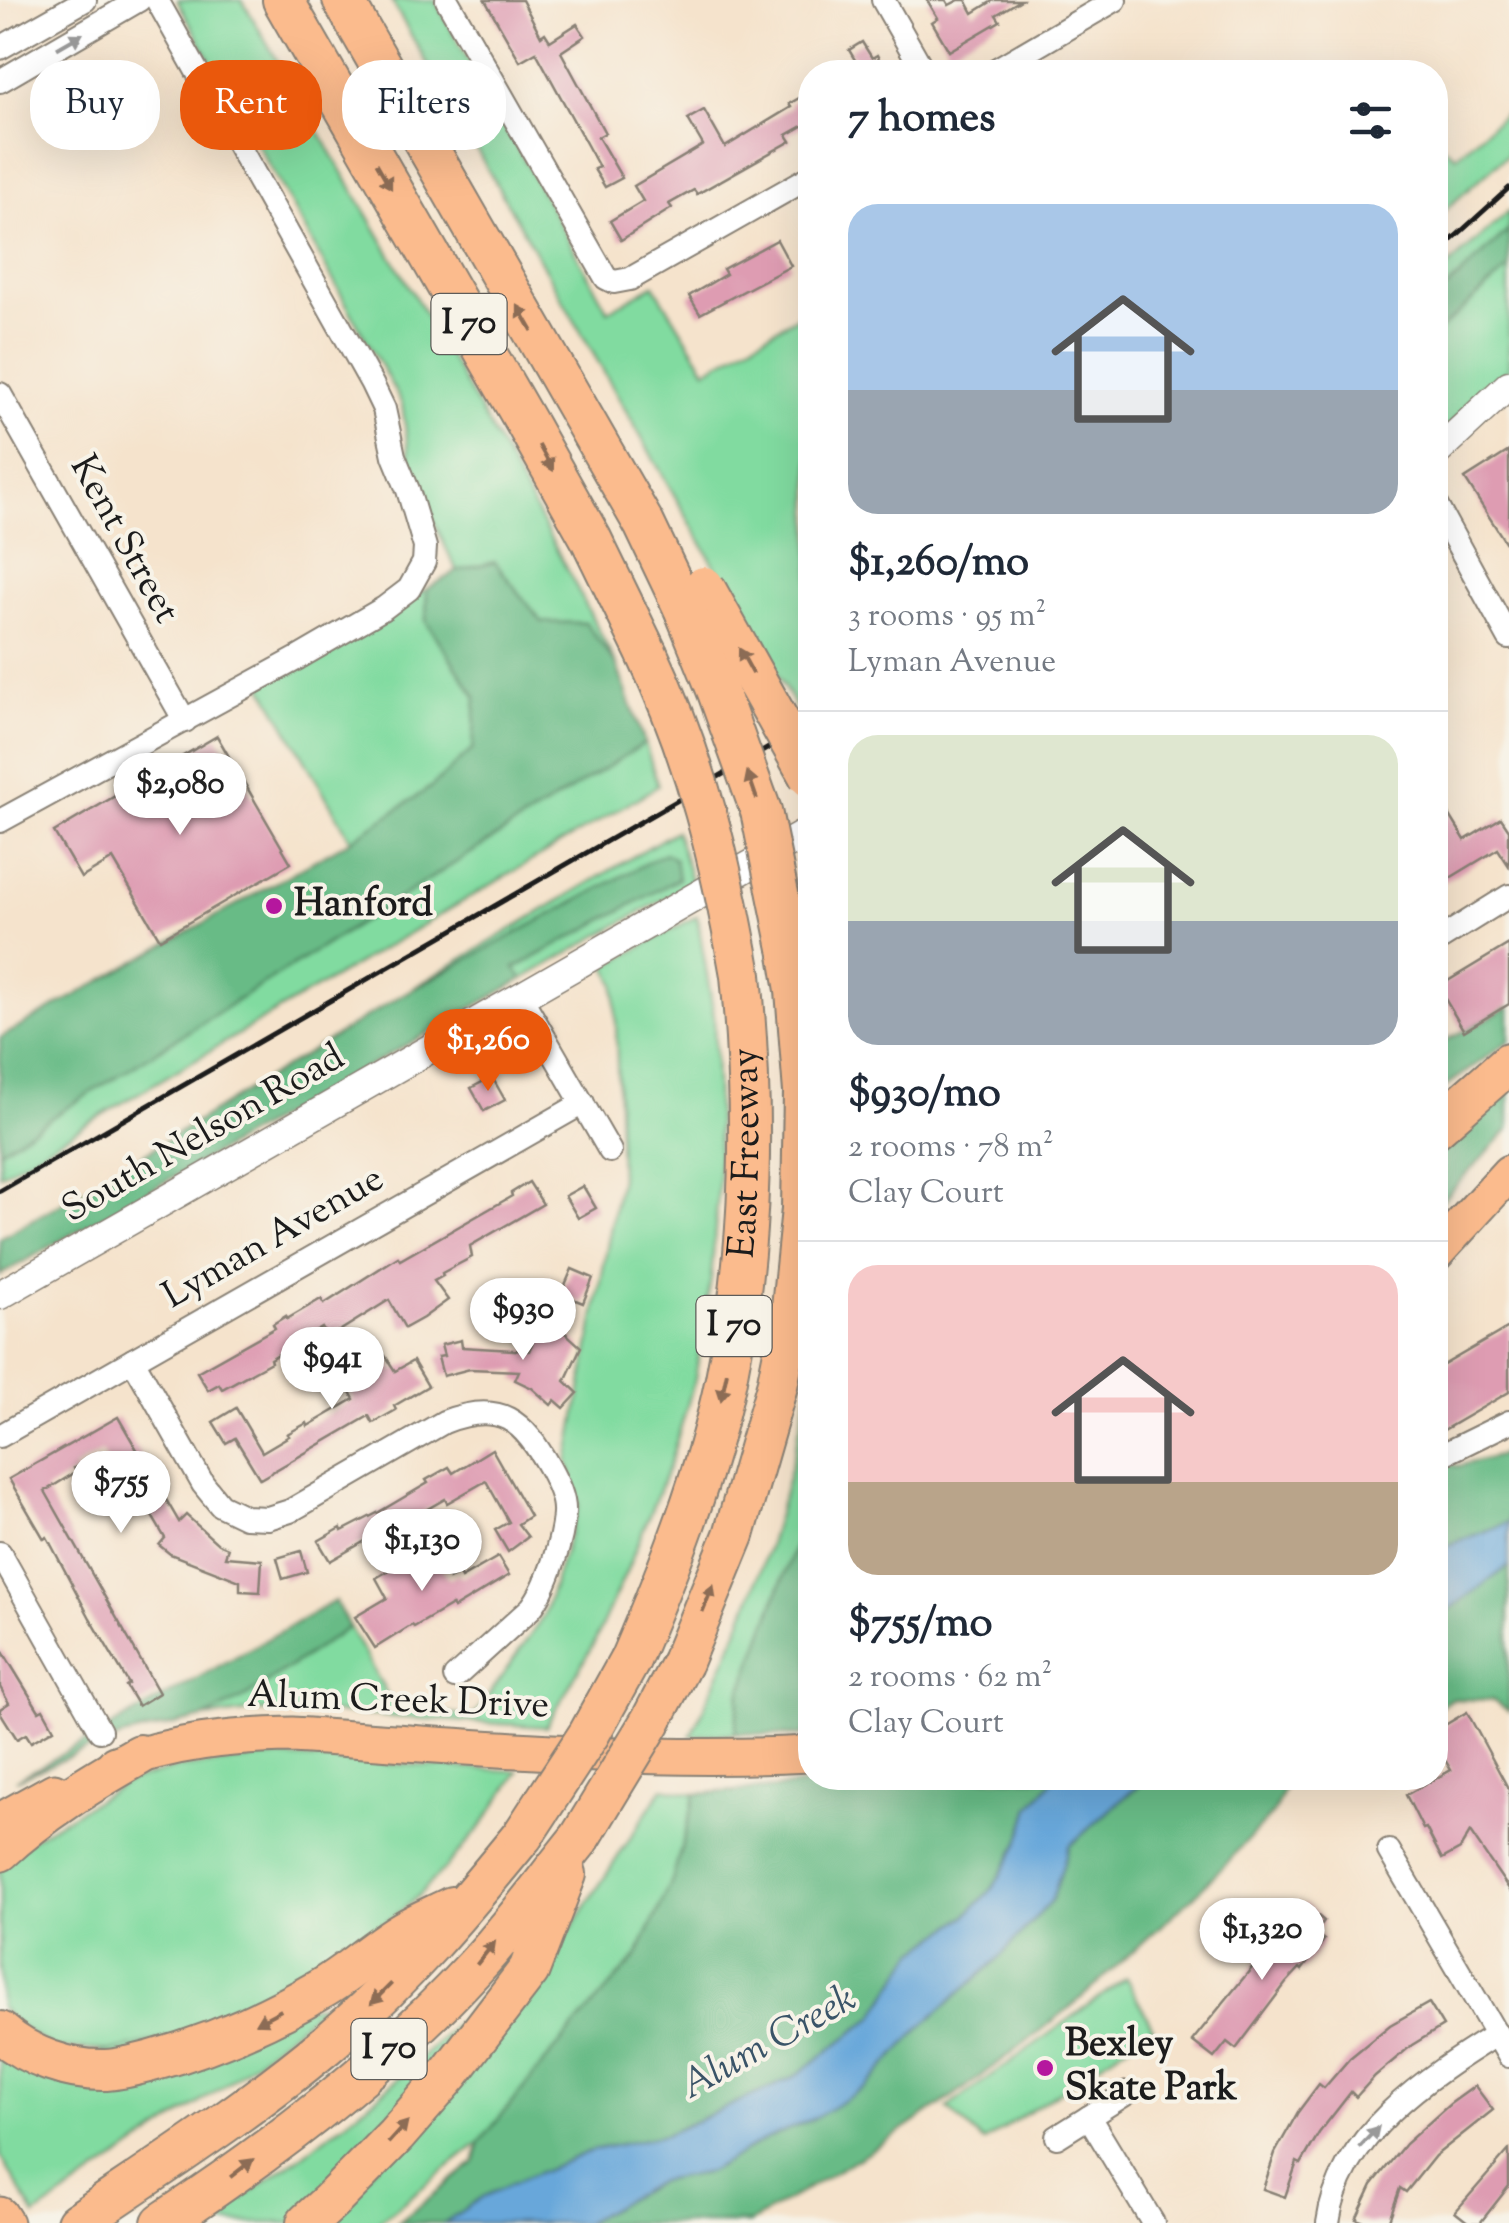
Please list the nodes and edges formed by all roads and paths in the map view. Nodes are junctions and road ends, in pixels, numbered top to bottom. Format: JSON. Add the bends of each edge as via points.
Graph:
{"nodes":[{"id":1,"x":85,"y":0,"type":"edge"},
{"id":2,"x":140,"y":0,"type":"edge"},
{"id":3,"x":157,"y":0,"type":"edge"},
{"id":4,"x":283,"y":0,"type":"edge"},
{"id":5,"x":343,"y":0,"type":"edge"},
{"id":6,"x":447,"y":0,"type":"edge"},
{"id":7,"x":883,"y":0,"type":"edge"},
{"id":8,"x":1115,"y":0,"type":"edge"},
{"id":9,"x":0,"y":48,"type":"edge"},
{"id":10,"x":917,"y":60,"type":"edge"},
{"id":11,"x":1012,"y":60,"type":"edge"},
{"id":12,"x":0,"y":81,"type":"edge"},
{"id":13,"x":798,"y":184,"type":"edge"},
{"id":14,"x":1509,"y":385,"type":"edge"},
{"id":15,"x":0,"y":394,"type":"edge"},
{"id":16,"x":7,"y":423,"type":"edge"},
{"id":17,"x":1448,"y":442,"type":"edge"},
{"id":18,"x":1448,"y":526,"type":"edge"},
{"id":19,"x":694,"y":597,"type":"junction"},
{"id":20,"x":1509,"y":638,"type":"edge"},
{"id":21,"x":184,"y":721,"type":"junction"},
{"id":22,"x":798,"y":758,"type":"edge"},
{"id":23,"x":0,"y":821,"type":"edge"},
{"id":24,"x":798,"y":838,"type":"edge"},
{"id":25,"x":1509,"y":896,"type":"edge"},
{"id":26,"x":1448,"y":934,"type":"edge"},
{"id":27,"x":521,"y":997,"type":"junction"},
{"id":28,"x":798,"y":1016,"type":"edge"},
{"id":29,"x":1509,"y":1063,"type":"edge"},
{"id":30,"x":583,"y":1103,"type":"junction"},
{"id":31,"x":1448,"y":1117,"type":"edge"},
{"id":32,"x":610,"y":1151,"type":"dead end"},
{"id":33,"x":1506,"y":1183,"type":"edge"},
{"id":34,"x":1448,"y":1241,"type":"edge"},
{"id":35,"x":798,"y":1245,"type":"edge"},
{"id":36,"x":0,"y":1296,"type":"edge"},
{"id":37,"x":133,"y":1360,"type":"junction"},
{"id":38,"x":1509,"y":1422,"type":"edge"},
{"id":39,"x":0,"y":1436,"type":"edge"},
{"id":40,"x":1448,"y":1452,"type":"dead end"},
{"id":41,"x":0,"y":1553,"type":"edge"},
{"id":42,"x":455,"y":1677,"type":"dead end"},
{"id":43,"x":100,"y":1730,"type":"dead end"},
{"id":44,"x":139,"y":1755,"type":"junction"},
{"id":45,"x":798,"y":1755,"type":"edge"},
{"id":46,"x":0,"y":1822,"type":"edge"},
{"id":47,"x":580,"y":1838,"type":"junction"},
{"id":48,"x":0,"y":1851,"type":"edge"},
{"id":49,"x":1389,"y":1851,"type":"dead end"},
{"id":50,"x":472,"y":1898,"type":"junction"},
{"id":51,"x":0,"y":2032,"type":"edge"},
{"id":52,"x":1497,"y":2034,"type":"junction"},
{"id":53,"x":1509,"y":2056,"type":"edge"},
{"id":54,"x":1127,"y":2093,"type":"dead end"},
{"id":55,"x":1089,"y":2116,"type":"junction"},
{"id":56,"x":1058,"y":2137,"type":"dead end"},
{"id":57,"x":0,"y":2215,"type":"edge"},
{"id":58,"x":5,"y":2223,"type":"edge"},
{"id":59,"x":77,"y":2223,"type":"edge"},
{"id":60,"x":162,"y":2223,"type":"edge"},
{"id":61,"x":307,"y":2223,"type":"edge"},
{"id":62,"x":1153,"y":2223,"type":"edge"},
{"id":63,"x":1328,"y":2223,"type":"edge"}],
"edges":[{"from":1,"to":9,"type":"street"},
{"from":12,"to":2,"type":"street","one_way":true},
{"from":3,"to":21,"type":"street","via":[[384,409],[425,548],[410,590]]},
{"from":4,"to":50,"type":"highway","name":"East Freeway","number":"I 70","one_way":true,"bridge":true,"via":[[526,421],[672,707],[703,798],[741,976],[751,1170],[746,1244],[709,1446],[630,1660],[523,1835]]},
{"from":19,"to":5,"type":"highway","number":"I 70","one_way":true,"via":[[644,524]]},
{"from":6,"to":13,"type":"street","via":[[606,278],[630,279]]},
{"from":7,"to":10,"type":"street"},
{"from":8,"to":11,"type":"street"},
{"from":14,"to":17,"type":"street"},
{"from":15,"to":16,"type":"street","name":"Kent Street"},
{"from":16,"to":21,"type":"street","name":"Kent Street"},
{"from":18,"to":20,"type":"street"},
{"from":22,"to":19,"type":"highway","one_way":true,"bridge":true},
{"from":28,"to":19,"type":"highway","name":"East Freeway","number":"I 70","one_way":true,"bridge":true,"via":[[761,810],[718,692]]},
{"from":21,"to":23,"type":"street"},
{"from":24,"to":27,"type":"street","name":"South Nelson Road"},
{"from":25,"to":26,"type":"street"},
{"from":27,"to":30,"type":"street"},
{"from":27,"to":36,"type":"street","name":"South Nelson Road"},
{"from":29,"to":31,"type":"highway"},
{"from":30,"to":32,"type":"street"},
{"from":30,"to":37,"type":"street","name":"Lyman Avenue"},
{"from":33,"to":34,"type":"main road"},
{"from":47,"to":35,"type":"highway","name":"East Freeway","number":"I 70","one_way":true,"bridge":true,"via":[[682,1662],[734,1535],[777,1386]]},
{"from":37,"to":39,"type":"street","name":"Lyman Avenue"},
{"from":37,"to":42,"type":"street","via":[[203,1484],[220,1504],[245,1517],[290,1511],[444,1422],[477,1412],[524,1430],[559,1486],[565,1510],[560,1535],[541,1595]]},
{"from":38,"to":40,"type":"street"},
{"from":41,"to":43,"type":"street"},
{"from":44,"to":45,"type":"main road","name":"Alum Creek Drive","via":[[203,1741],[292,1735],[621,1754]]},
{"from":44,"to":46,"type":"main road","name":"Alum Creek Drive"},
{"from":44,"to":48,"type":"highway","via":[[76,1791]]},
{"from":60,"to":47,"type":"highway","name":"East Freeway","number":"I 70","one_way":true,"via":[[240,2170],[416,2026],[474,1968]]},
{"from":61,"to":47,"type":"highway","one_way":true,"via":[[450,2073],[529,1970]]},
{"from":49,"to":52,"type":"street"},
{"from":50,"to":51,"type":"highway","one_way":true,"via":[[250,2027],[178,2054],[126,2068],[81,2068],[24,2050]]},
{"from":50,"to":59,"type":"highway","name":"East Freeway","number":"I 70","one_way":true,"via":[[325,2045]]},
{"from":52,"to":53,"type":"street"},
{"from":63,"to":52,"type":"street","one_way":true,"via":[[1338,2183],[1361,2144],[1408,2095]]},
{"from":54,"to":55,"type":"street"},
{"from":55,"to":56,"type":"street"},
{"from":55,"to":62,"type":"street"},
{"from":57,"to":58,"type":"main road"}]}
